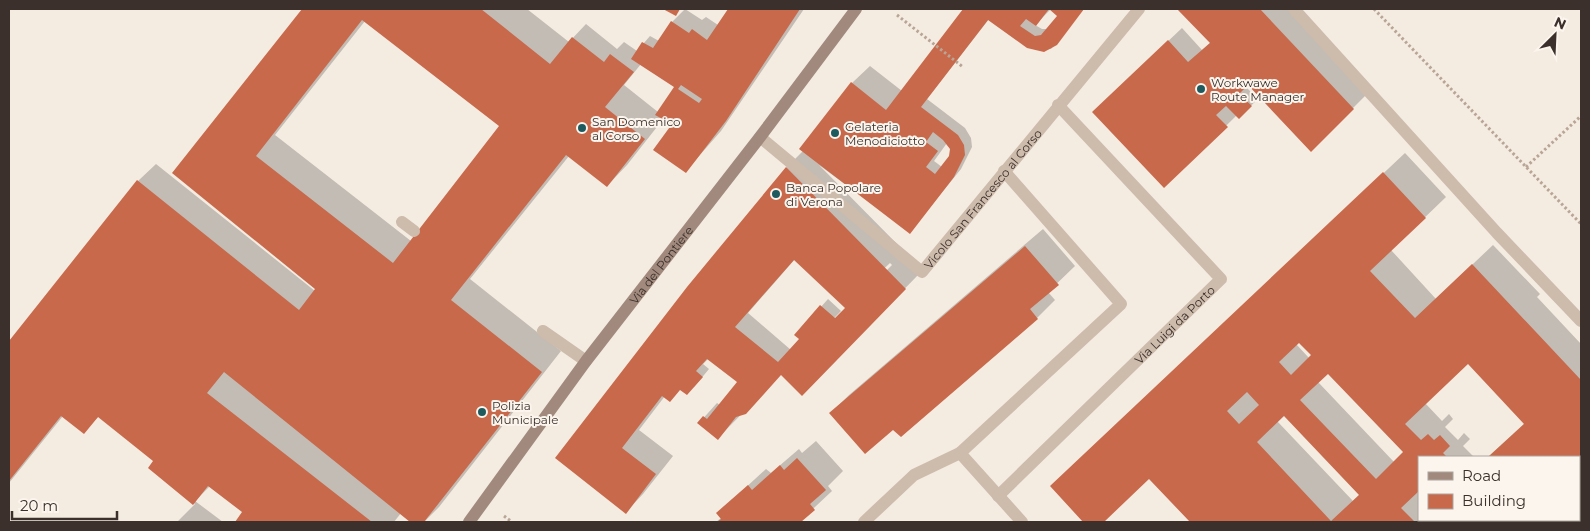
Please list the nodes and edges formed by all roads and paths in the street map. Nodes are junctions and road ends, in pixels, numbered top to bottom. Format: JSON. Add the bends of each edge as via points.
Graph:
{"nodes":[{"id":1,"x":856,"y":9,"type":"edge"},
{"id":2,"x":1139,"y":9,"type":"edge"},
{"id":3,"x":1294,"y":9,"type":"edge"},
{"id":4,"x":1374,"y":9,"type":"edge"},
{"id":5,"x":897,"y":15,"type":"dead end"},
{"id":6,"x":963,"y":66,"type":"dead end"},
{"id":7,"x":1058,"y":105,"type":"junction"},
{"id":8,"x":1581,"y":116,"type":"edge"},
{"id":9,"x":760,"y":137,"type":"junction"},
{"id":10,"x":1526,"y":167,"type":"junction"},
{"id":11,"x":1004,"y":171,"type":"junction"},
{"id":12,"x":402,"y":222,"type":"dead end"},
{"id":13,"x":1581,"y":224,"type":"edge"},
{"id":14,"x":414,"y":231,"type":"dead end"},
{"id":15,"x":1581,"y":321,"type":"edge"},
{"id":16,"x":543,"y":331,"type":"dead end"},
{"id":17,"x":586,"y":361,"type":"junction"},
{"id":18,"x":960,"y":453,"type":"junction"},
{"id":19,"x":998,"y":496,"type":"junction"},
{"id":20,"x":469,"y":522,"type":"edge"},
{"id":21,"x":864,"y":522,"type":"edge"},
{"id":22,"x":1022,"y":522,"type":"edge"}],
"edges":[{"from":1,"to":9,"type":"street","name":"Via del Pontiere"},
{"from":2,"to":7,"type":"street","name":"Vicolo San Francesco al Corso"},
{"from":3,"to":15,"type":"street"},
{"from":4,"to":10,"type":"path"},
{"from":5,"to":6,"type":"path"},
{"from":7,"to":11,"type":"street","name":"Vicolo San Francesco al Corso"},
{"from":7,"to":19,"type":"street","name":"Via Luigi da Porto","via":[[1221,279]]},
{"from":8,"to":10,"type":"path"},
{"from":9,"to":11,"type":"street","name":"Vicolo San Francesco al Corso","via":[[922,272]]},
{"from":9,"to":17,"type":"street","name":"Via del Pontiere"},
{"from":10,"to":13,"type":"path"},
{"from":11,"to":18,"type":"street","via":[[1121,304]]},
{"from":12,"to":14,"type":"street"},
{"from":16,"to":17,"type":"street"},
{"from":17,"to":20,"type":"street","name":"Via del Pontiere"},
{"from":18,"to":19,"type":"street"},
{"from":18,"to":21,"type":"street","via":[[914,475]]},
{"from":19,"to":22,"type":"street"}]}
